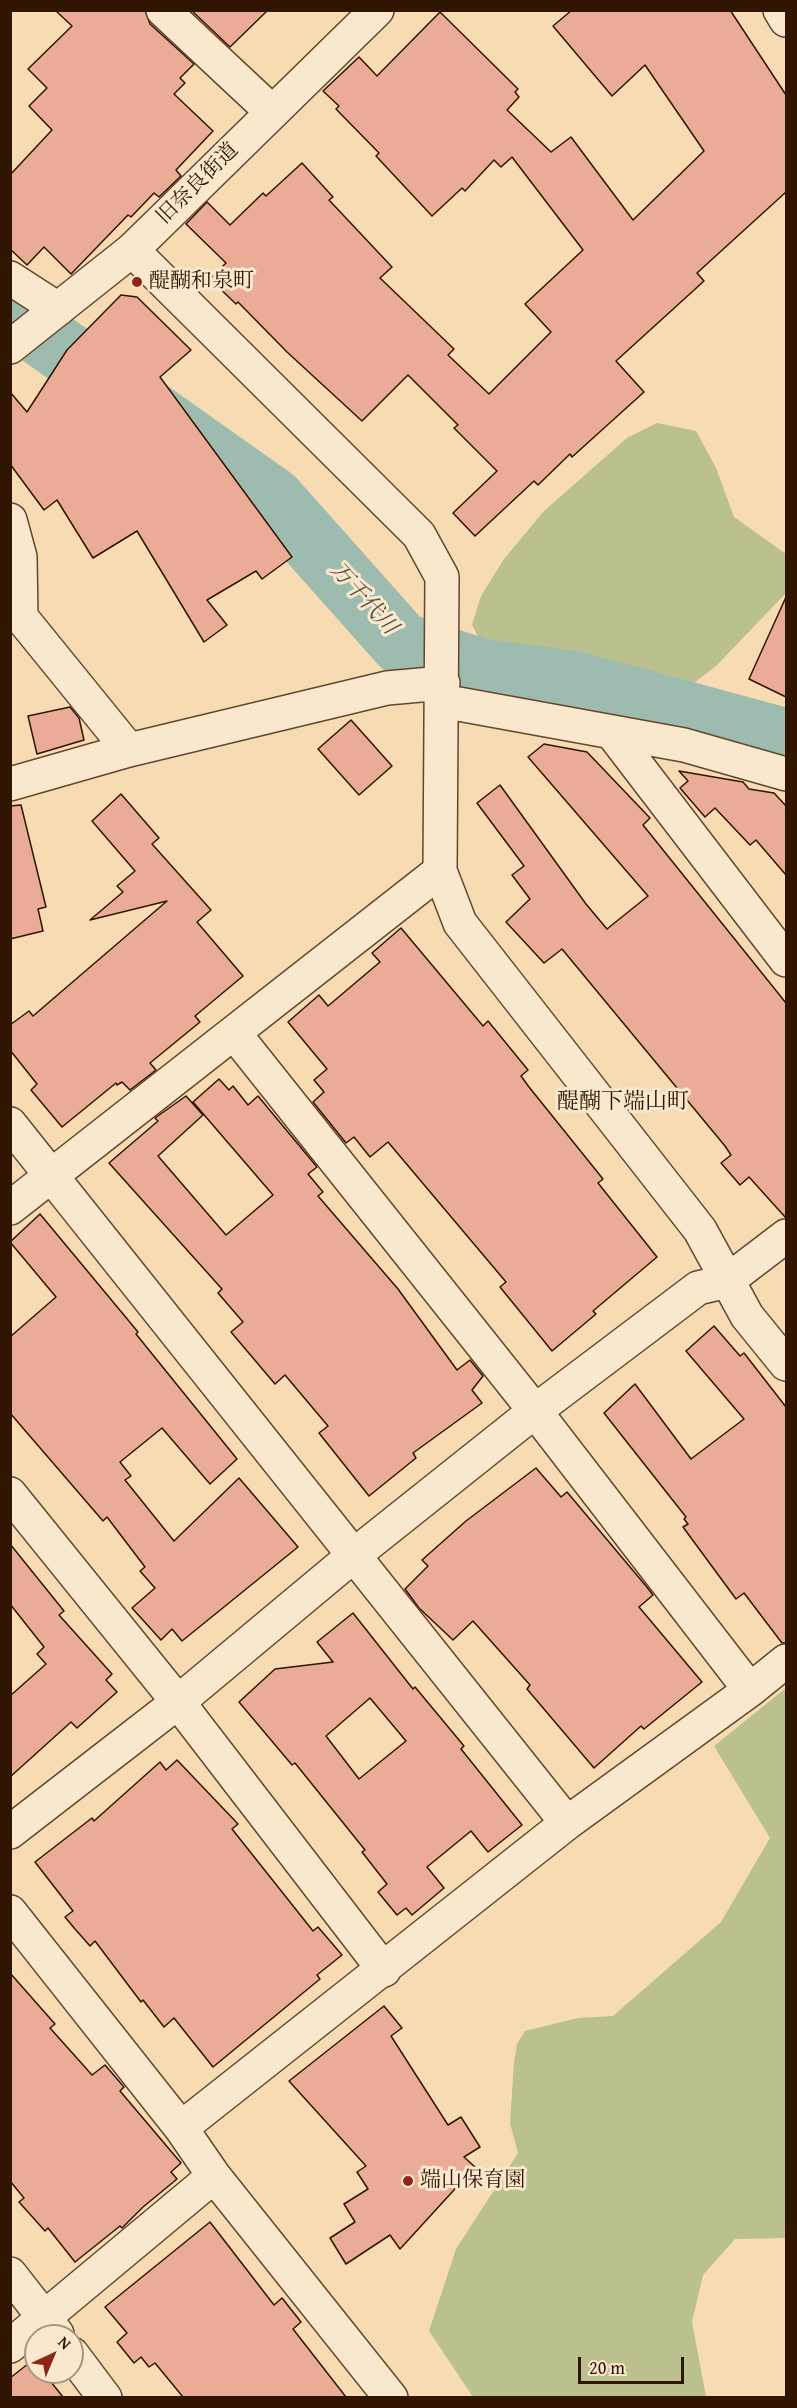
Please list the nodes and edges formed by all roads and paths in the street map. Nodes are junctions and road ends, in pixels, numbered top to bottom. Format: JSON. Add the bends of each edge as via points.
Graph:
{"nodes":[{"id":1,"x":163,"y":10,"type":"edge"},
{"id":2,"x":377,"y":10,"type":"edge"},
{"id":3,"x":780,"y":10,"type":"edge"},
{"id":4,"x":786,"y":20,"type":"edge"},
{"id":5,"x":271,"y":111,"type":"junction"},
{"id":6,"x":132,"y":250,"type":"junction"},
{"id":7,"x":10,"y":278,"type":"edge"},
{"id":8,"x":33,"y":329,"type":"edge"},
{"id":9,"x":10,"y":520,"type":"edge"},
{"id":10,"x":442,"y":686,"type":"junction"},
{"id":11,"x":613,"y":734,"type":"junction"},
{"id":12,"x":129,"y":750,"type":"junction"},
{"id":13,"x":786,"y":774,"type":"edge"},
{"id":14,"x":10,"y":784,"type":"edge"},
{"id":15,"x":440,"y":871,"type":"junction"},
{"id":16,"x":786,"y":960,"type":"edge"},
{"id":17,"x":234,"y":1032,"type":"junction"},
{"id":18,"x":10,"y":1124,"type":"edge"},
{"id":19,"x":53,"y":1176,"type":"junction"},
{"id":20,"x":10,"y":1208,"type":"edge"},
{"id":21,"x":786,"y":1236,"type":"edge"},
{"id":22,"x":727,"y":1281,"type":"junction"},
{"id":23,"x":786,"y":1364,"type":"edge"},
{"id":24,"x":535,"y":1411,"type":"junction"},
{"id":25,"x":10,"y":1494,"type":"edge"},
{"id":26,"x":353,"y":1556,"type":"junction"},
{"id":27,"x":786,"y":1660,"type":"edge"},
{"id":28,"x":750,"y":1690,"type":"junction"},
{"id":29,"x":178,"y":1702,"type":"junction"},
{"id":30,"x":567,"y":1823,"type":"junction"},
{"id":31,"x":10,"y":1832,"type":"edge"},
{"id":32,"x":10,"y":1912,"type":"edge"},
{"id":33,"x":384,"y":1970,"type":"junction"},
{"id":34,"x":181,"y":2128,"type":"junction"},
{"id":35,"x":214,"y":2176,"type":"junction"},
{"id":36,"x":10,"y":2274,"type":"edge"},
{"id":37,"x":50,"y":2324,"type":"edge"},
{"id":38,"x":55,"y":2324,"type":"edge"},
{"id":39,"x":24,"y":2340,"type":"edge"},
{"id":40,"x":10,"y":2346,"type":"edge"},
{"id":41,"x":84,"y":2370,"type":"edge"},
{"id":42,"x":105,"y":2397,"type":"edge"},
{"id":43,"x":391,"y":2397,"type":"edge"}],
"edges":[{"from":1,"to":5,"type":"street"},
{"from":2,"to":5,"type":"street","name":"旧奈良街道"},
{"from":3,"to":4,"type":"street"},
{"from":5,"to":6,"type":"street","name":"旧奈良街道"},
{"from":6,"to":8,"type":"street","name":"旧奈良街道"},
{"from":6,"to":10,"type":"street","via":[[419,535],[442,577]]},
{"from":7,"to":8,"type":"street"},
{"from":9,"to":12,"type":"street","via":[[20,557],[21,617]]},
{"from":10,"to":11,"type":"street"},
{"from":10,"to":12,"type":"street","via":[[387,688]]},
{"from":10,"to":15,"type":"street"},
{"from":11,"to":13,"type":"street","via":[[684,745]]},
{"from":11,"to":16,"type":"street"},
{"from":12,"to":14,"type":"street"},
{"from":15,"to":17,"type":"street"},
{"from":15,"to":22,"type":"street","via":[[460,923],[700,1230]]},
{"from":17,"to":19,"type":"street"},
{"from":17,"to":24,"type":"street"},
{"from":18,"to":19,"type":"street"},
{"from":19,"to":20,"type":"street"},
{"from":19,"to":26,"type":"street"},
{"from":21,"to":22,"type":"street"},
{"from":22,"to":23,"type":"street","via":[[747,1316]]},
{"from":22,"to":24,"type":"street","via":[[698,1288]]},
{"from":24,"to":26,"type":"street"},
{"from":24,"to":28,"type":"street"},
{"from":25,"to":29,"type":"street"},
{"from":26,"to":29,"type":"street"},
{"from":26,"to":30,"type":"street"},
{"from":27,"to":28,"type":"street"},
{"from":28,"to":30,"type":"street"},
{"from":29,"to":31,"type":"street"},
{"from":29,"to":33,"type":"street"},
{"from":30,"to":33,"type":"street"},
{"from":32,"to":34,"type":"street"},
{"from":33,"to":34,"type":"street"},
{"from":34,"to":35,"type":"street"},
{"from":35,"to":38,"type":"street"},
{"from":35,"to":43,"type":"street"},
{"from":36,"to":37,"type":"street"},
{"from":39,"to":40,"type":"street"},
{"from":41,"to":42,"type":"street"}]}
